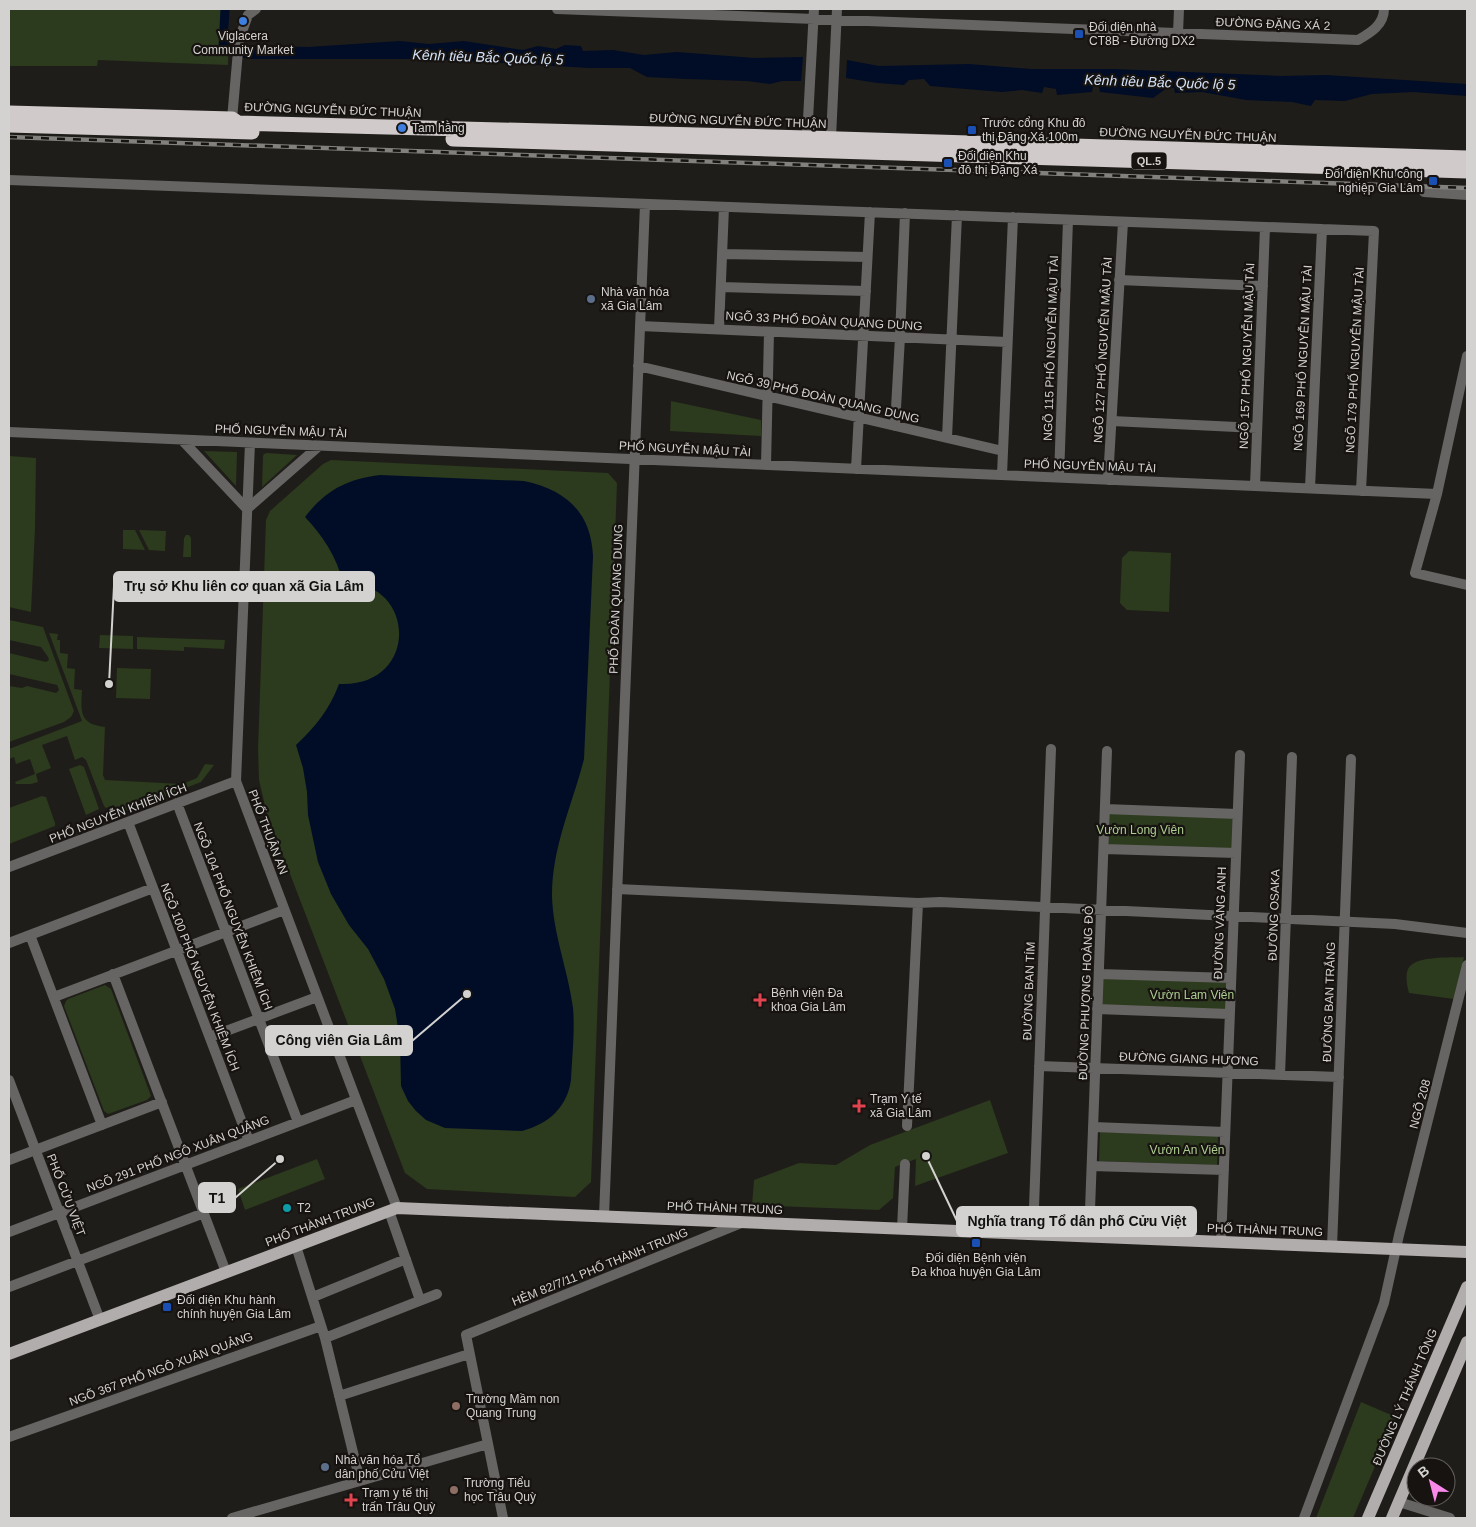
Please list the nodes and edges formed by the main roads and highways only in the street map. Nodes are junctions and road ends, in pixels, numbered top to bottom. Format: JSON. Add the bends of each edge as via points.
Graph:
{"nodes":[{"id":1,"x":9,"y":113,"type":"edge"},
{"id":2,"x":9,"y":125,"type":"edge"},
{"id":3,"x":807,"y":144,"type":"junction"},
{"id":4,"x":830,"y":144,"type":"junction"},
{"id":5,"x":1467,"y":158,"type":"edge"},
{"id":6,"x":1467,"y":171,"type":"edge"},
{"id":7,"x":1467,"y":1252,"type":"edge"},
{"id":8,"x":1467,"y":1287,"type":"edge"},
{"id":9,"x":1467,"y":1342,"type":"edge"},
{"id":10,"x":9,"y":1354,"type":"edge"},
{"id":11,"x":1368,"y":1518,"type":"edge"},
{"id":12,"x":1392,"y":1518,"type":"edge"}],
"edges":[{"from":1,"to":3,"type":"highway","name":"ĐƯỜNG NGUYỄN ĐỨC THUẬN","number":"QL.5","via":[[232,119],[238,122]]},
{"from":2,"to":3,"type":"highway","name":"ĐƯỜNG NGUYỄN ĐỨC THUẬN","number":"QL.5"},
{"from":3,"to":4,"type":"highway","name":"ĐƯỜNG NGUYỄN ĐỨC THUẬN","number":"QL.5"},
{"from":4,"to":5,"type":"highway","name":"ĐƯỜNG NGUYỄN ĐỨC THUẬN","number":"QL.5"},
{"from":4,"to":6,"type":"highway","name":"ĐƯỜNG NGUYỄN ĐỨC THUẬN","number":"QL.5"},
{"from":7,"to":10,"type":"main road","name":"PHỐ THÀNH TRUNG","via":[[393,1209]]},
{"from":8,"to":11,"type":"main road","name":"ĐƯỜNG LÝ THÁNH TÔNG"},
{"from":9,"to":12,"type":"main road"}]}
